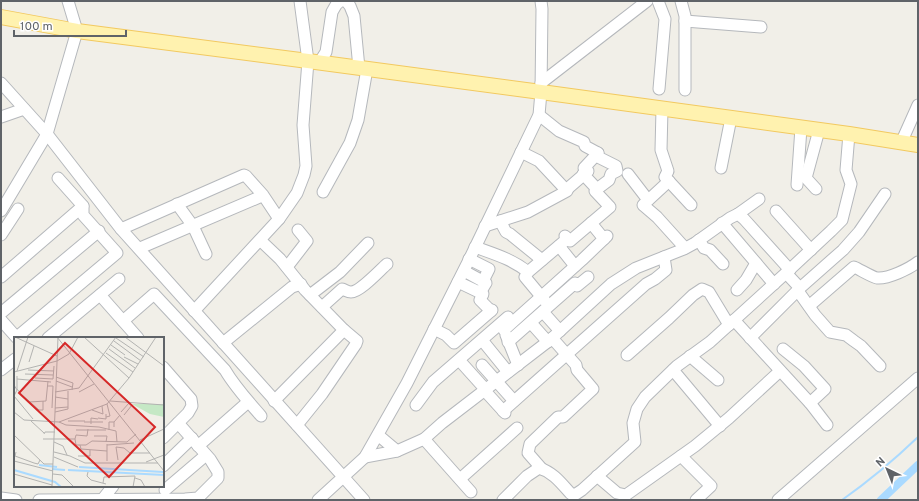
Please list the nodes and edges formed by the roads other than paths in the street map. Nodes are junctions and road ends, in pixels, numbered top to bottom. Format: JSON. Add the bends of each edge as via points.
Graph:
{"nodes":[{"id":1,"x":68,"y":1,"type":"edge"},
{"id":2,"x":300,"y":1,"type":"edge"},
{"id":3,"x":541,"y":1,"type":"edge"},
{"id":4,"x":647,"y":1,"type":"edge"},
{"id":5,"x":658,"y":1,"type":"edge"},
{"id":6,"x":681,"y":1,"type":"edge"},
{"id":7,"x":1,"y":17,"type":"edge"},
{"id":8,"x":685,"y":21,"type":"junction"},
{"id":9,"x":761,"y":27,"type":"dead end"},
{"id":10,"x":77,"y":32,"type":"junction"},
{"id":11,"x":314,"y":62,"type":"junction"},
{"id":12,"x":363,"y":68,"type":"junction"},
{"id":13,"x":1,"y":83,"type":"edge"},
{"id":14,"x":541,"y":87,"type":"junction"},
{"id":15,"x":659,"y":89,"type":"dead end"},
{"id":16,"x":685,"y":90,"type":"dead end"},
{"id":17,"x":918,"y":105,"type":"edge"},
{"id":18,"x":24,"y":109,"type":"junction"},
{"id":19,"x":662,"y":109,"type":"junction"},
{"id":20,"x":539,"y":115,"type":"junction"},
{"id":21,"x":1,"y":117,"type":"edge"},
{"id":22,"x":731,"y":118,"type":"junction"},
{"id":23,"x":801,"y":128,"type":"junction"},
{"id":24,"x":819,"y":130,"type":"junction"},
{"id":25,"x":47,"y":134,"type":"junction"},
{"id":26,"x":849,"y":134,"type":"junction"},
{"id":27,"x":901,"y":143,"type":"junction"},
{"id":28,"x":918,"y":146,"type":"edge"},
{"id":29,"x":521,"y":152,"type":"junction"},
{"id":30,"x":598,"y":153,"type":"junction"},
{"id":31,"x":720,"y":168,"type":"dead end"},
{"id":32,"x":583,"y":174,"type":"junction"},
{"id":33,"x":628,"y":174,"type":"dead end"},
{"id":34,"x":58,"y":178,"type":"dead end"},
{"id":35,"x":669,"y":181,"type":"junction"},
{"id":36,"x":797,"y":185,"type":"dead end"},
{"id":37,"x":597,"y":189,"type":"junction"},
{"id":38,"x":816,"y":189,"type":"dead end"},
{"id":39,"x":566,"y":190,"type":"junction"},
{"id":40,"x":323,"y":192,"type":"dead end"},
{"id":41,"x":885,"y":194,"type":"dead end"},
{"id":42,"x":262,"y":196,"type":"junction"},
{"id":43,"x":759,"y":199,"type":"dead end"},
{"id":44,"x":648,"y":200,"type":"junction"},
{"id":45,"x":177,"y":204,"type":"junction"},
{"id":46,"x":690,"y":205,"type":"dead end"},
{"id":47,"x":83,"y":206,"type":"junction"},
{"id":48,"x":18,"y":209,"type":"dead end"},
{"id":49,"x":1,"y":211,"type":"edge"},
{"id":50,"x":776,"y":211,"type":"dead end"},
{"id":51,"x":738,"y":214,"type":"junction"},
{"id":52,"x":279,"y":219,"type":"junction"},
{"id":53,"x":500,"y":221,"type":"junction"},
{"id":54,"x":591,"y":223,"type":"junction"},
{"id":55,"x":722,"y":223,"type":"junction"},
{"id":56,"x":192,"y":226,"type":"junction"},
{"id":57,"x":486,"y":226,"type":"junction"},
{"id":58,"x":122,"y":229,"type":"junction"},
{"id":59,"x":298,"y":230,"type":"dead end"},
{"id":60,"x":99,"y":231,"type":"junction"},
{"id":61,"x":1,"y":235,"type":"edge"},
{"id":62,"x":260,"y":240,"type":"junction"},
{"id":63,"x":564,"y":240,"type":"junction"},
{"id":64,"x":699,"y":240,"type":"junction"},
{"id":65,"x":368,"y":243,"type":"dead end"},
{"id":66,"x":475,"y":247,"type":"junction"},
{"id":67,"x":140,"y":248,"type":"junction"},
{"id":68,"x":685,"y":248,"type":"junction"},
{"id":69,"x":811,"y":250,"type":"junction"},
{"id":70,"x":206,"y":254,"type":"dead end"},
{"id":71,"x":664,"y":257,"type":"junction"},
{"id":72,"x":469,"y":260,"type":"junction"},
{"id":73,"x":542,"y":260,"type":"junction"},
{"id":74,"x":918,"y":262,"type":"edge"},
{"id":75,"x":756,"y":263,"type":"junction"},
{"id":76,"x":387,"y":264,"type":"dead end"},
{"id":77,"x":723,"y":264,"type":"dead end"},
{"id":78,"x":575,"y":266,"type":"junction"},
{"id":79,"x":286,"y":267,"type":"junction"},
{"id":80,"x":464,"y":271,"type":"junction"},
{"id":81,"x":528,"y":272,"type":"junction"},
{"id":82,"x":788,"y":272,"type":"junction"},
{"id":83,"x":588,"y":277,"type":"dead end"},
{"id":84,"x":1,"y":278,"type":"edge"},
{"id":85,"x":119,"y":279,"type":"dead end"},
{"id":86,"x":483,"y":281,"type":"junction"},
{"id":87,"x":458,"y":282,"type":"junction"},
{"id":88,"x":301,"y":284,"type":"junction"},
{"id":89,"x":554,"y":284,"type":"junction"},
{"id":90,"x":774,"y":284,"type":"junction"},
{"id":91,"x":737,"y":290,"type":"dead end"},
{"id":92,"x":799,"y":290,"type":"junction"},
{"id":93,"x":480,"y":293,"type":"junction"},
{"id":94,"x":100,"y":294,"type":"junction"},
{"id":95,"x":563,"y":294,"type":"junction"},
{"id":96,"x":310,"y":295,"type":"junction"},
{"id":97,"x":541,"y":296,"type":"junction"},
{"id":98,"x":809,"y":306,"type":"junction"},
{"id":99,"x":322,"y":307,"type":"junction"},
{"id":100,"x":546,"y":309,"type":"junction"},
{"id":101,"x":194,"y":311,"type":"junction"},
{"id":102,"x":490,"y":312,"type":"junction"},
{"id":103,"x":1,"y":314,"type":"edge"},
{"id":104,"x":123,"y":320,"type":"junction"},
{"id":105,"x":731,"y":322,"type":"junction"},
{"id":106,"x":531,"y":323,"type":"junction"},
{"id":107,"x":502,"y":325,"type":"junction"},
{"id":108,"x":434,"y":329,"type":"junction"},
{"id":109,"x":344,"y":330,"type":"junction"},
{"id":110,"x":16,"y":337,"type":"edge"},
{"id":111,"x":18,"y":337,"type":"edge"},
{"id":112,"x":49,"y":337,"type":"edge"},
{"id":113,"x":137,"y":337,"type":"edge"},
{"id":114,"x":553,"y":337,"type":"junction"},
{"id":115,"x":750,"y":338,"type":"junction"},
{"id":116,"x":482,"y":340,"type":"junction"},
{"id":117,"x":456,"y":342,"type":"junction"},
{"id":118,"x":508,"y":342,"type":"junction"},
{"id":119,"x":223,"y":343,"type":"junction"},
{"id":120,"x":782,"y":349,"type":"dead end"},
{"id":121,"x":566,"y":354,"type":"junction"},
{"id":122,"x":627,"y":355,"type":"dead end"},
{"id":123,"x":690,"y":356,"type":"junction"},
{"id":124,"x":463,"y":357,"type":"junction"},
{"id":125,"x":14,"y":360,"type":"edge"},
{"id":126,"x":482,"y":365,"type":"dead end"},
{"id":127,"x":518,"y":365,"type":"junction"},
{"id":128,"x":880,"y":366,"type":"dead end"},
{"id":129,"x":164,"y":368,"type":"edge"},
{"id":130,"x":1,"y":370,"type":"edge"},
{"id":131,"x":673,"y":370,"type":"junction"},
{"id":132,"x":780,"y":371,"type":"junction"},
{"id":133,"x":508,"y":372,"type":"junction"},
{"id":134,"x":918,"y":378,"type":"edge"},
{"id":135,"x":718,"y":380,"type":"dead end"},
{"id":136,"x":496,"y":382,"type":"junction"},
{"id":137,"x":485,"y":390,"type":"junction"},
{"id":138,"x":401,"y":392,"type":"junction"},
{"id":139,"x":274,"y":400,"type":"junction"},
{"id":140,"x":514,"y":401,"type":"junction"},
{"id":141,"x":248,"y":402,"type":"junction"},
{"id":142,"x":810,"y":403,"type":"junction"},
{"id":143,"x":261,"y":416,"type":"dead end"},
{"id":144,"x":178,"y":423,"type":"junction"},
{"id":145,"x":297,"y":425,"type":"junction"},
{"id":146,"x":827,"y":425,"type":"dead end"},
{"id":147,"x":720,"y":426,"type":"junction"},
{"id":148,"x":517,"y":428,"type":"dead end"},
{"id":149,"x":378,"y":435,"type":"junction"},
{"id":150,"x":164,"y":437,"type":"edge"},
{"id":151,"x":424,"y":438,"type":"junction"},
{"id":152,"x":195,"y":442,"type":"junction"},
{"id":153,"x":397,"y":451,"type":"junction"},
{"id":154,"x":206,"y":455,"type":"junction"},
{"id":155,"x":681,"y":456,"type":"junction"},
{"id":156,"x":365,"y":457,"type":"junction"},
{"id":157,"x":164,"y":465,"type":"edge"},
{"id":158,"x":542,"y":469,"type":"junction"},
{"id":159,"x":597,"y":476,"type":"junction"},
{"id":160,"x":344,"y":478,"type":"junction"},
{"id":161,"x":460,"y":479,"type":"junction"},
{"id":162,"x":112,"y":487,"type":"edge"},
{"id":163,"x":163,"y":488,"type":"edge"},
{"id":164,"x":469,"y":494,"type":"edge"},
{"id":165,"x":1,"y":498,"type":"edge"},
{"id":166,"x":173,"y":499,"type":"edge"},
{"id":167,"x":16,"y":500,"type":"edge"},
{"id":168,"x":39,"y":500,"type":"edge"},
{"id":169,"x":102,"y":500,"type":"edge"},
{"id":170,"x":318,"y":500,"type":"edge"},
{"id":171,"x":364,"y":500,"type":"edge"},
{"id":172,"x":503,"y":500,"type":"edge"},
{"id":173,"x":696,"y":500,"type":"edge"},
{"id":174,"x":778,"y":500,"type":"edge"}],
"edges":[{"from":1,"to":10,"type":"street"},
{"from":2,"to":11,"type":"street"},
{"from":3,"to":14,"type":"street"},
{"from":4,"to":14,"type":"street"},
{"from":5,"to":15,"type":"street","via":[[665,19]]},
{"from":6,"to":8,"type":"street"},
{"from":7,"to":10,"type":"main road"},
{"from":8,"to":9,"type":"street"},
{"from":8,"to":16,"type":"street"},
{"from":10,"to":11,"type":"main road"},
{"from":10,"to":25,"type":"street"},
{"from":11,"to":12,"type":"main road"},
{"from":11,"to":12,"type":"street","via":[[326,52],[332,12],[340,1],[346,1],[354,16]]},
{"from":11,"to":52,"type":"street","via":[[303,125],[306,166],[304,175]]},
{"from":12,"to":14,"type":"main road"},
{"from":12,"to":40,"type":"street","via":[[358,120],[350,143]]},
{"from":13,"to":18,"type":"street"},
{"from":14,"to":19,"type":"main road"},
{"from":14,"to":20,"type":"street"},
{"from":17,"to":27,"type":"street"},
{"from":18,"to":21,"type":"street"},
{"from":18,"to":25,"type":"street"},
{"from":19,"to":22,"type":"main road"},
{"from":19,"to":35,"type":"street","via":[[661,150],[668,171],[665,177]]},
{"from":20,"to":29,"type":"street"},
{"from":20,"to":30,"type":"street","via":[[560,131],[584,142],[585,146]]},
{"from":22,"to":23,"type":"main road"},
{"from":22,"to":31,"type":"street"},
{"from":23,"to":24,"type":"main road"},
{"from":23,"to":36,"type":"street"},
{"from":24,"to":26,"type":"main road"},
{"from":24,"to":38,"type":"street","via":[[806,178]]},
{"from":25,"to":49,"type":"street"},
{"from":25,"to":58,"type":"street"},
{"from":26,"to":27,"type":"main road"},
{"from":26,"to":69,"type":"street","via":[[846,170],[851,184],[842,220]]},
{"from":27,"to":28,"type":"main road"},
{"from":29,"to":39,"type":"street","via":[[539,161]]},
{"from":29,"to":57,"type":"street"},
{"from":30,"to":32,"type":"street","via":[[584,168],[588,171]]},
{"from":30,"to":37,"type":"street","via":[[598,157],[616,166],[617,171]]},
{"from":32,"to":37,"type":"street"},
{"from":32,"to":39,"type":"street"},
{"from":33,"to":44,"type":"street"},
{"from":34,"to":47,"type":"street"},
{"from":35,"to":44,"type":"street"},
{"from":35,"to":46,"type":"street"},
{"from":37,"to":54,"type":"street","via":[[595,191],[610,207]]},
{"from":39,"to":53,"type":"street","via":[[528,212]]},
{"from":41,"to":92,"type":"street","via":[[860,232]]},
{"from":42,"to":45,"type":"street","via":[[244,174]]},
{"from":42,"to":52,"type":"street"},
{"from":42,"to":56,"type":"street"},
{"from":43,"to":51,"type":"street"},
{"from":44,"to":68,"type":"street","via":[[643,205]]},
{"from":45,"to":56,"type":"street"},
{"from":45,"to":58,"type":"street"},
{"from":47,"to":60,"type":"street","via":[[83,215]]},
{"from":47,"to":84,"type":"street"},
{"from":48,"to":61,"type":"street"},
{"from":50,"to":69,"type":"street"},
{"from":51,"to":55,"type":"street"},
{"from":51,"to":82,"type":"street","via":[[750,224]]},
{"from":52,"to":62,"type":"street"},
{"from":53,"to":57,"type":"street"},
{"from":53,"to":73,"type":"street","via":[[506,232]]},
{"from":54,"to":63,"type":"street","via":[[570,241]]},
{"from":54,"to":78,"type":"street","via":[[605,238]]},
{"from":55,"to":64,"type":"street"},
{"from":55,"to":75,"type":"street"},
{"from":56,"to":67,"type":"street"},
{"from":56,"to":70,"type":"street"},
{"from":57,"to":66,"type":"street"},
{"from":58,"to":67,"type":"street"},
{"from":59,"to":79,"type":"street","via":[[306,241]]},
{"from":60,"to":103,"type":"street"},
{"from":60,"to":111,"type":"street","via":[[117,253]]},
{"from":62,"to":79,"type":"street"},
{"from":62,"to":101,"type":"street"},
{"from":63,"to":73,"type":"street"},
{"from":63,"to":78,"type":"street"},
{"from":64,"to":68,"type":"street"},
{"from":64,"to":77,"type":"street","via":[[704,248],[710,250]]},
{"from":65,"to":96,"type":"street","via":[[340,272]]},
{"from":66,"to":72,"type":"street"},
{"from":66,"to":81,"type":"street","via":[[505,258]]},
{"from":67,"to":101,"type":"street"},
{"from":68,"to":71,"type":"street"},
{"from":69,"to":82,"type":"street"},
{"from":71,"to":114,"type":"street","via":[[636,268],[611,284]]},
{"from":71,"to":121,"type":"street","via":[[666,270],[646,284]]},
{"from":72,"to":80,"type":"street"},
{"from":72,"to":86,"type":"street","via":[[489,269]]},
{"from":73,"to":81,"type":"street"},
{"from":74,"to":98,"type":"street","via":[[903,272],[876,278],[854,266]]},
{"from":75,"to":90,"type":"street"},
{"from":75,"to":91,"type":"street"},
{"from":76,"to":99,"type":"street","via":[[355,292],[342,289]]},
{"from":78,"to":89,"type":"street"},
{"from":79,"to":88,"type":"street"},
{"from":80,"to":86,"type":"street"},
{"from":80,"to":87,"type":"street"},
{"from":81,"to":97,"type":"street","via":[[524,277]]},
{"from":82,"to":90,"type":"street"},
{"from":82,"to":92,"type":"street"},
{"from":83,"to":95,"type":"street","via":[[578,286],[575,283]]},
{"from":85,"to":94,"type":"street"},
{"from":86,"to":93,"type":"street","via":[[486,283]]},
{"from":87,"to":93,"type":"street"},
{"from":87,"to":108,"type":"street"},
{"from":88,"to":96,"type":"street"},
{"from":88,"to":119,"type":"street","via":[[292,287]]},
{"from":89,"to":95,"type":"street"},
{"from":89,"to":97,"type":"street"},
{"from":90,"to":105,"type":"street"},
{"from":92,"to":98,"type":"street"},
{"from":92,"to":115,"type":"street"},
{"from":93,"to":102,"type":"street","via":[[484,294],[480,300]]},
{"from":94,"to":104,"type":"street"},
{"from":94,"to":112,"type":"street"},
{"from":95,"to":100,"type":"street"},
{"from":96,"to":99,"type":"street"},
{"from":97,"to":100,"type":"street"},
{"from":97,"to":107,"type":"street"},
{"from":98,"to":128,"type":"street","via":[[830,332],[846,335]]},
{"from":99,"to":109,"type":"street"},
{"from":100,"to":106,"type":"street"},
{"from":100,"to":114,"type":"street"},
{"from":101,"to":119,"type":"street"},
{"from":102,"to":107,"type":"street"},
{"from":102,"to":117,"type":"street"},
{"from":103,"to":110,"type":"street"},
{"from":104,"to":113,"type":"street"},
{"from":104,"to":141,"type":"street","via":[[154,294],[225,370]]},
{"from":105,"to":115,"type":"street"},
{"from":105,"to":122,"type":"street","via":[[709,292],[702,289]]},
{"from":105,"to":123,"type":"street"},
{"from":106,"to":114,"type":"street"},
{"from":106,"to":118,"type":"street"},
{"from":107,"to":116,"type":"street"},
{"from":107,"to":118,"type":"street"},
{"from":108,"to":117,"type":"street"},
{"from":108,"to":138,"type":"street"},
{"from":109,"to":139,"type":"street"},
{"from":109,"to":145,"type":"street","via":[[357,341],[356,344]]},
{"from":114,"to":121,"type":"street"},
{"from":114,"to":127,"type":"street"},
{"from":115,"to":132,"type":"street"},
{"from":116,"to":124,"type":"street"},
{"from":116,"to":133,"type":"street"},
{"from":117,"to":124,"type":"street"},
{"from":118,"to":127,"type":"street"},
{"from":119,"to":139,"type":"street"},
{"from":120,"to":142,"type":"street","via":[[804,366],[825,389]]},
{"from":121,"to":140,"type":"street"},
{"from":121,"to":158,"type":"street","via":[[593,389],[530,444],[528,453]]},
{"from":123,"to":131,"type":"street"},
{"from":123,"to":135,"type":"street"},
{"from":124,"to":137,"type":"street"},
{"from":124,"to":138,"type":"street","via":[[433,382],[416,404]]},
{"from":125,"to":130,"type":"street"},
{"from":126,"to":136,"type":"street"},
{"from":127,"to":133,"type":"street"},
{"from":129,"to":144,"type":"street","via":[[191,399],[192,406],[188,414]]},
{"from":131,"to":147,"type":"street"},
{"from":131,"to":159,"type":"street","via":[[645,397],[637,409],[633,423],[635,442]]},
{"from":132,"to":142,"type":"street"},
{"from":132,"to":147,"type":"street"},
{"from":133,"to":136,"type":"street"},
{"from":134,"to":174,"type":"street"},
{"from":136,"to":137,"type":"street"},
{"from":136,"to":140,"type":"street"},
{"from":137,"to":140,"type":"street","via":[[504,412]]},
{"from":137,"to":151,"type":"street"},
{"from":138,"to":149,"type":"street"},
{"from":139,"to":145,"type":"street"},
{"from":141,"to":143,"type":"street"},
{"from":141,"to":152,"type":"street"},
{"from":142,"to":146,"type":"street"},
{"from":144,"to":150,"type":"street"},
{"from":144,"to":152,"type":"street"},
{"from":145,"to":160,"type":"street"},
{"from":147,"to":155,"type":"street"},
{"from":148,"to":161,"type":"street"},
{"from":149,"to":153,"type":"street"},
{"from":149,"to":156,"type":"street"},
{"from":151,"to":153,"type":"street"},
{"from":151,"to":161,"type":"street"},
{"from":152,"to":154,"type":"street"},
{"from":152,"to":157,"type":"street"},
{"from":153,"to":156,"type":"street"},
{"from":154,"to":163,"type":"street"},
{"from":154,"to":166,"type":"street","via":[[216,468],[218,478],[198,498]]},
{"from":155,"to":159,"type":"street","via":[[626,495],[617,493]]},
{"from":155,"to":173,"type":"street","via":[[711,486]]},
{"from":156,"to":160,"type":"street"},
{"from":158,"to":159,"type":"street","via":[[555,476],[571,494],[582,490]]},
{"from":158,"to":172,"type":"street","via":[[539,468],[527,476]]},
{"from":160,"to":170,"type":"street"},
{"from":160,"to":171,"type":"street"},
{"from":161,"to":164,"type":"street"},
{"from":162,"to":169,"type":"street"},
{"from":163,"to":166,"type":"street"},
{"from":165,"to":167,"type":"street"},
{"from":166,"to":169,"type":"street"},
{"from":168,"to":169,"type":"street"}]}
